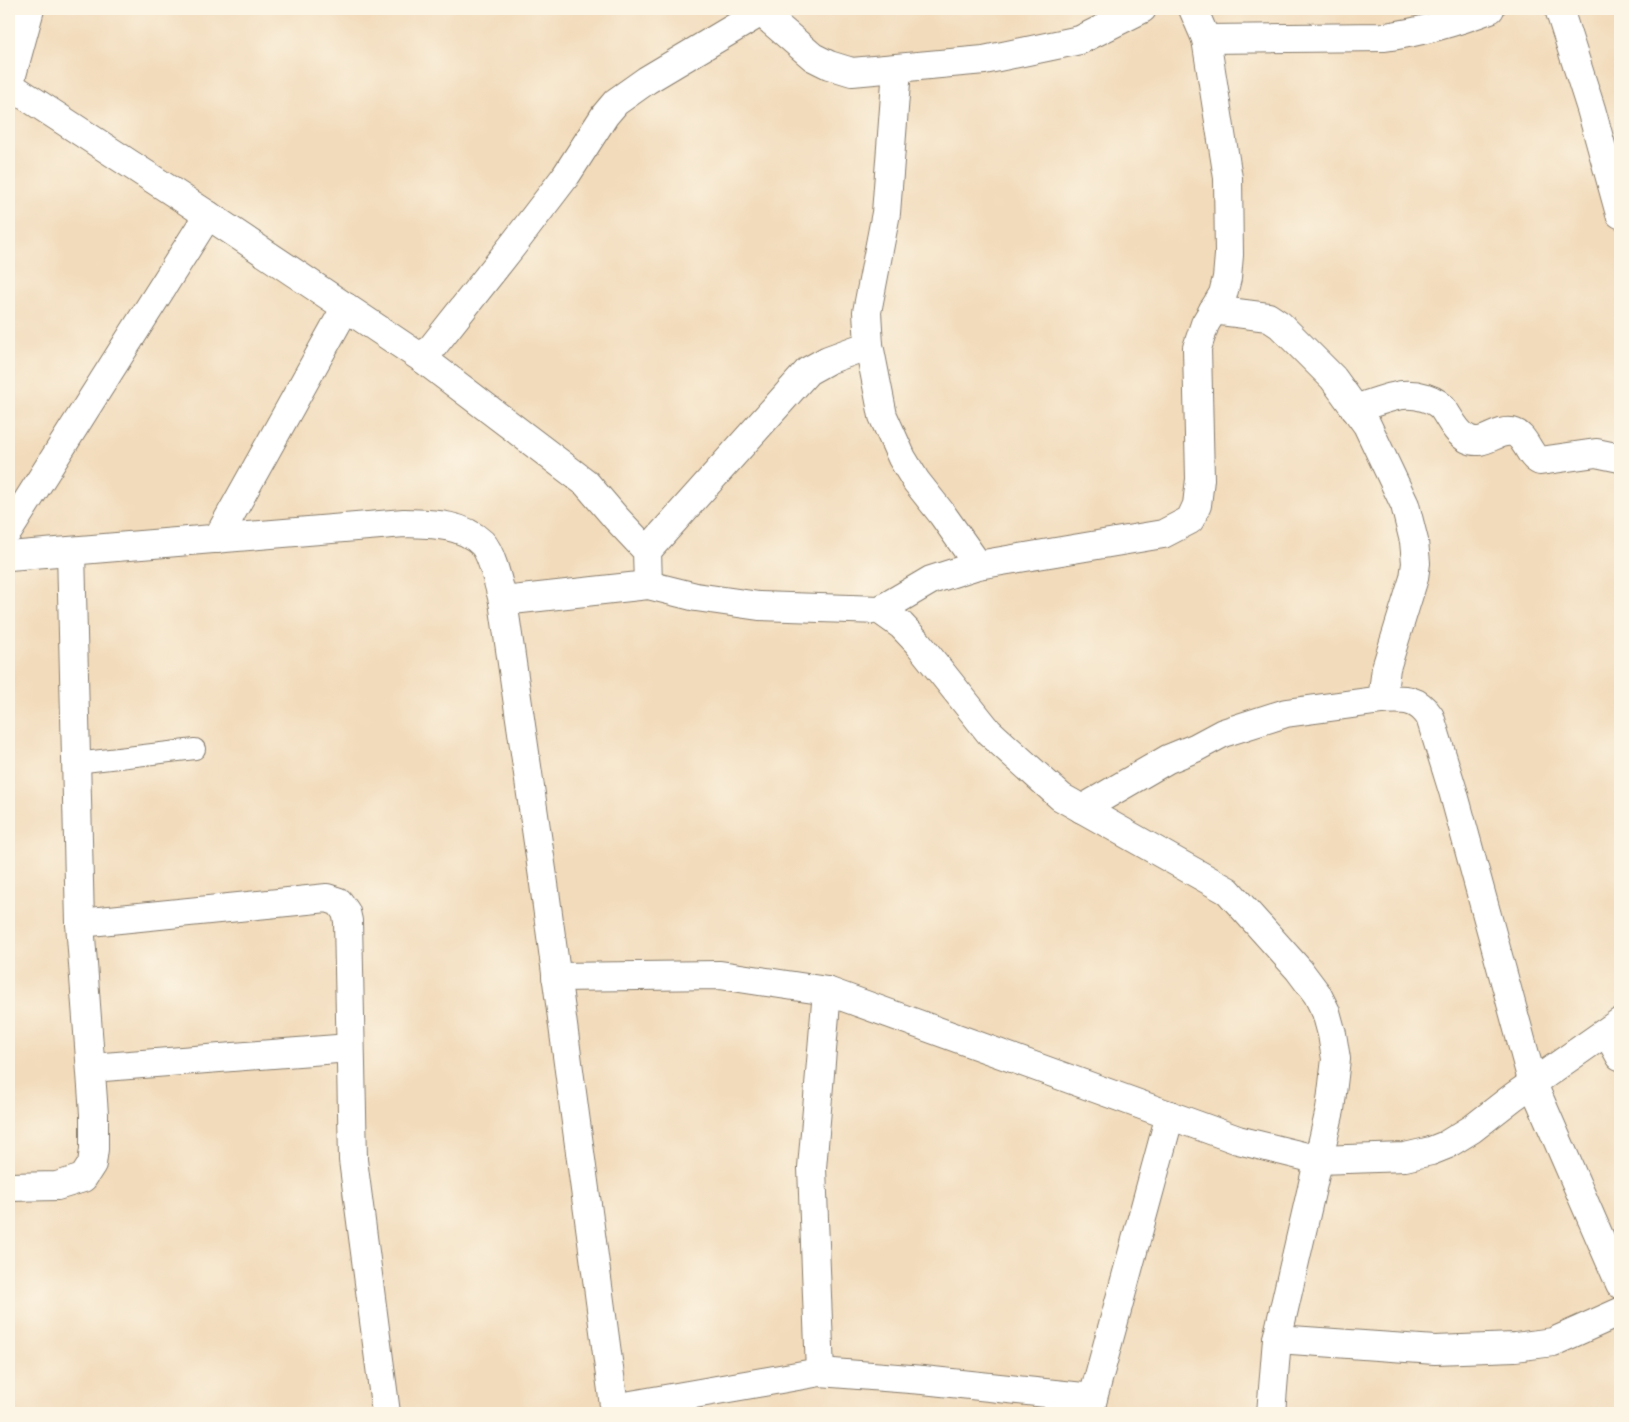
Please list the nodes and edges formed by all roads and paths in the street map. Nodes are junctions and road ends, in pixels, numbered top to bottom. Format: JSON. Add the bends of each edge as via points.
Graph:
{"nodes":[{"id":1,"x":30,"y":9,"type":"edge"},
{"id":2,"x":1142,"y":9,"type":"edge"},
{"id":3,"x":1193,"y":9,"type":"edge"},
{"id":4,"x":1490,"y":9,"type":"edge"},
{"id":5,"x":1559,"y":9,"type":"edge"},
{"id":6,"x":762,"y":10,"type":"edge"},
{"id":7,"x":1206,"y":39,"type":"junction"},
{"id":8,"x":897,"y":69,"type":"junction"},
{"id":9,"x":9,"y":86,"type":"edge"},
{"id":10,"x":1620,"y":214,"type":"edge"},
{"id":11,"x":208,"y":215,"type":"junction"},
{"id":12,"x":346,"y":307,"type":"junction"},
{"id":13,"x":1213,"y":310,"type":"junction"},
{"id":14,"x":869,"y":345,"type":"junction"},
{"id":15,"x":423,"y":359,"type":"junction"},
{"id":16,"x":1355,"y":409,"type":"junction"},
{"id":17,"x":1620,"y":458,"type":"edge"},
{"id":18,"x":9,"y":530,"type":"edge"},
{"id":19,"x":216,"y":539,"type":"junction"},
{"id":20,"x":71,"y":551,"type":"junction"},
{"id":21,"x":648,"y":551,"type":"junction"},
{"id":22,"x":9,"y":556,"type":"edge"},
{"id":23,"x":978,"y":565,"type":"junction"},
{"id":24,"x":648,"y":585,"type":"junction"},
{"id":25,"x":503,"y":601,"type":"junction"},
{"id":26,"x":880,"y":610,"type":"junction"},
{"id":27,"x":1382,"y":700,"type":"junction"},
{"id":28,"x":195,"y":749,"type":"dead end"},
{"id":29,"x":76,"y":763,"type":"junction"},
{"id":30,"x":1082,"y":809,"type":"junction"},
{"id":31,"x":80,"y":924,"type":"junction"},
{"id":32,"x":556,"y":977,"type":"junction"},
{"id":33,"x":827,"y":990,"type":"junction"},
{"id":34,"x":1614,"y":1027,"type":"edge"},
{"id":35,"x":350,"y":1048,"type":"junction"},
{"id":36,"x":1620,"y":1056,"type":"edge"},
{"id":37,"x":91,"y":1068,"type":"junction"},
{"id":38,"x":1533,"y":1084,"type":"junction"},
{"id":39,"x":1170,"y":1115,"type":"junction"},
{"id":40,"x":1318,"y":1160,"type":"junction"},
{"id":41,"x":9,"y":1187,"type":"edge"},
{"id":42,"x":1620,"y":1284,"type":"edge"},
{"id":43,"x":1620,"y":1312,"type":"edge"},
{"id":44,"x":1277,"y":1339,"type":"junction"},
{"id":45,"x":820,"y":1372,"type":"junction"},
{"id":46,"x":1091,"y":1406,"type":"edge"},
{"id":47,"x":614,"y":1411,"type":"edge"},
{"id":48,"x":386,"y":1413,"type":"edge"},
{"id":49,"x":1271,"y":1413,"type":"edge"}],
"edges":[{"from":1,"to":9,"type":"street"},
{"from":2,"to":8,"type":"street","via":[[1080,40],[984,60]]},
{"from":3,"to":7,"type":"street"},
{"from":4,"to":7,"type":"street","via":[[1441,25],[1385,37]]},
{"from":5,"to":10,"type":"street"},
{"from":6,"to":8,"type":"street","via":[[813,57],[829,64],[852,72]]},
{"from":6,"to":15,"type":"street","via":[[616,102],[525,230]]},
{"from":7,"to":13,"type":"street","via":[[1228,178],[1227,278],[1223,294]]},
{"from":8,"to":14,"type":"street","via":[[886,213],[868,312]]},
{"from":9,"to":11,"type":"street"},
{"from":11,"to":12,"type":"street"},
{"from":11,"to":18,"type":"street"},
{"from":12,"to":15,"type":"street"},
{"from":12,"to":19,"type":"street"},
{"from":13,"to":16,"type":"street","via":[[1268,317],[1280,325],[1333,378]]},
{"from":13,"to":23,"type":"street","via":[[1197,348],[1200,479],[1197,505],[1190,520],[1163,534]]},
{"from":14,"to":21,"type":"street","via":[[808,371]]},
{"from":14,"to":23,"type":"street","via":[[883,416],[902,458]]},
{"from":15,"to":21,"type":"street","via":[[586,483]]},
{"from":16,"to":17,"type":"street","via":[[1402,395],[1427,398],[1442,406],[1466,438],[1483,441],[1509,432],[1519,436],[1540,462],[1596,453]]},
{"from":16,"to":27,"type":"street","via":[[1405,505],[1414,541],[1414,578],[1386,668]]},
{"from":19,"to":20,"type":"street"},
{"from":19,"to":25,"type":"street","via":[[404,523],[460,529],[482,543],[492,562]]},
{"from":20,"to":22,"type":"street"},
{"from":20,"to":29,"type":"street"},
{"from":21,"to":24,"type":"street"},
{"from":23,"to":26,"type":"street","via":[[932,580]]},
{"from":24,"to":25,"type":"street"},
{"from":24,"to":26,"type":"street","via":[[696,597],[759,606]]},
{"from":25,"to":32,"type":"street"},
{"from":26,"to":30,"type":"street","via":[[918,643],[989,732],[1061,797]]},
{"from":27,"to":30,"type":"street","via":[[1286,713],[1223,733],[1168,759]]},
{"from":27,"to":38,"type":"street","via":[[1411,700],[1430,717]]},
{"from":28,"to":29,"type":"lane"},
{"from":29,"to":31,"type":"street"},
{"from":30,"to":40,"type":"street","via":[[1228,891],[1317,994],[1326,1012],[1336,1059],[1330,1110]]},
{"from":31,"to":35,"type":"street","via":[[327,898],[339,902],[348,921]]},
{"from":31,"to":37,"type":"street"},
{"from":32,"to":33,"type":"street","via":[[720,975]]},
{"from":32,"to":47,"type":"street"},
{"from":33,"to":39,"type":"street"},
{"from":33,"to":45,"type":"street","via":[[812,1168]]},
{"from":34,"to":36,"type":"street"},
{"from":34,"to":38,"type":"street"},
{"from":35,"to":37,"type":"street"},
{"from":35,"to":48,"type":"street","via":[[353,1160]]},
{"from":37,"to":41,"type":"street","via":[[94,1149],[92,1164],[83,1178],[57,1186]]},
{"from":38,"to":40,"type":"street","via":[[1472,1129],[1430,1151],[1405,1157]]},
{"from":38,"to":42,"type":"street"},
{"from":39,"to":40,"type":"street","via":[[1238,1140]]},
{"from":39,"to":46,"type":"street"},
{"from":40,"to":44,"type":"street"},
{"from":43,"to":44,"type":"street","via":[[1553,1342],[1515,1347],[1435,1350]]},
{"from":44,"to":49,"type":"street"},
{"from":45,"to":46,"type":"street","via":[[923,1380]]},
{"from":45,"to":47,"type":"street"}]}
